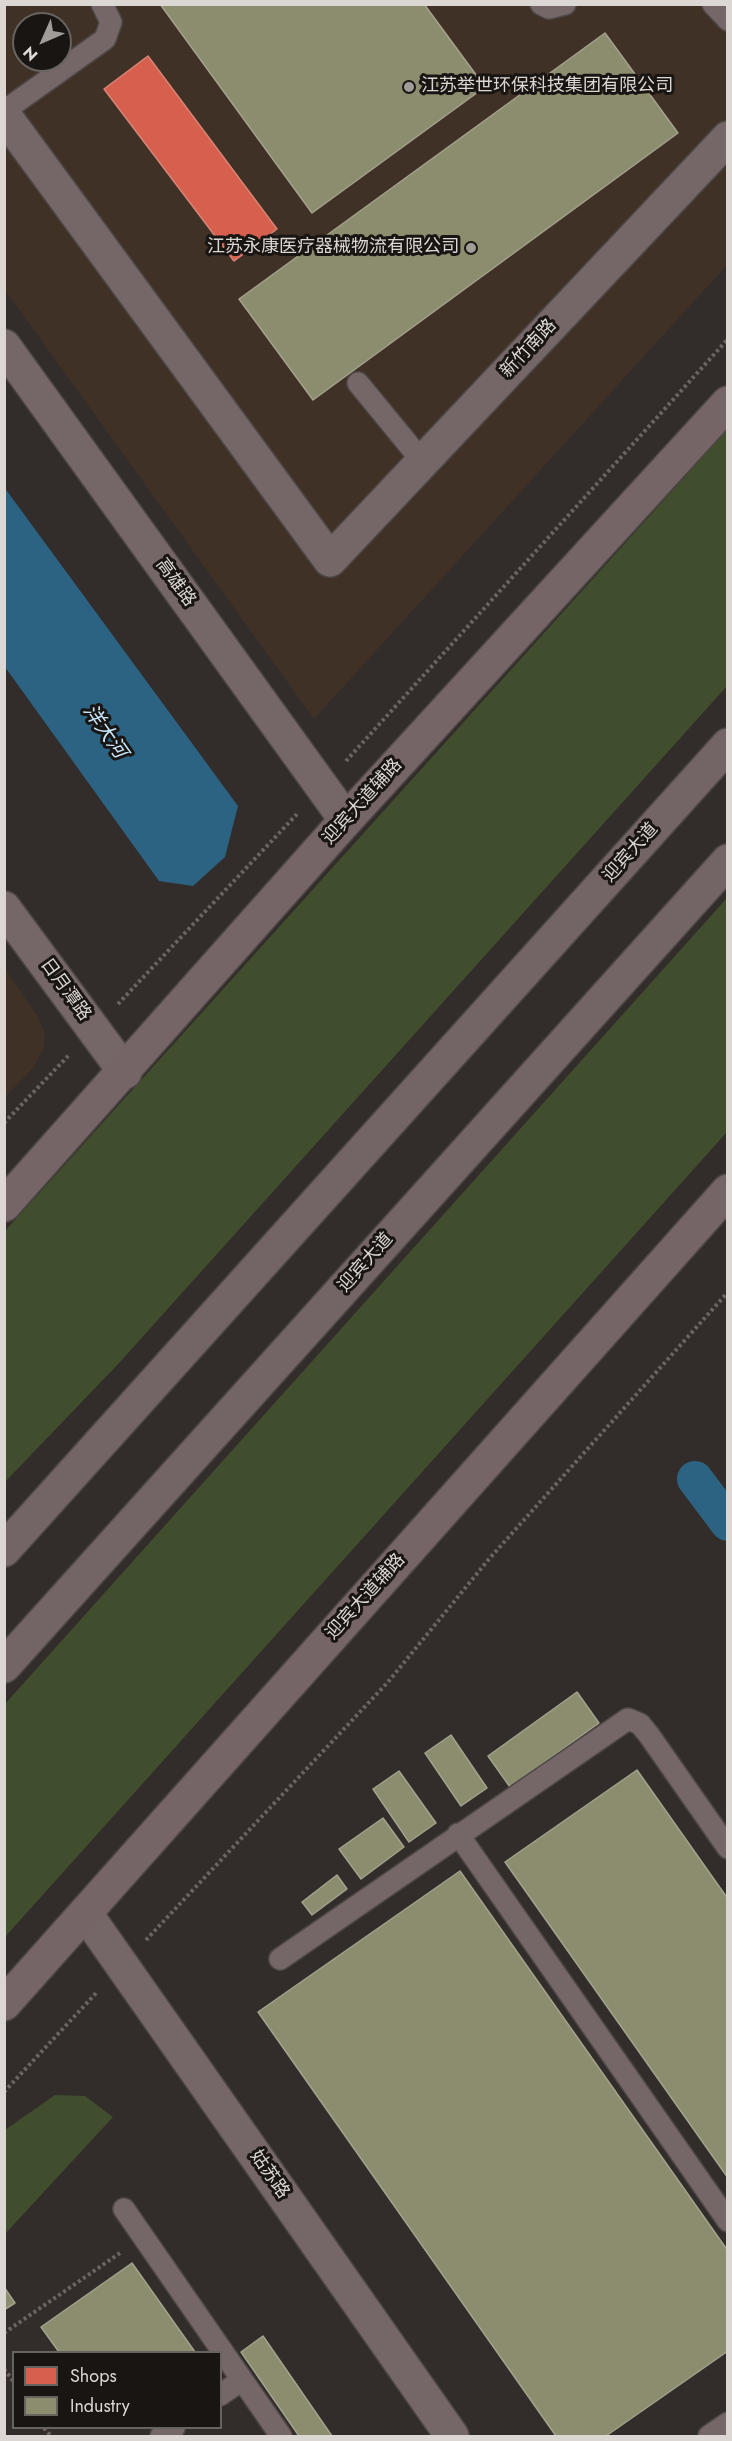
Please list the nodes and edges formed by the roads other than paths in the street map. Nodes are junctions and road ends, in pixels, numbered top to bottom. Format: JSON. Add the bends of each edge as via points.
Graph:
{"nodes":[{"id":1,"x":102,"y":4,"type":"edge"},
{"id":2,"x":541,"y":4,"type":"edge"},
{"id":3,"x":565,"y":4,"type":"edge"},
{"id":4,"x":713,"y":4,"type":"edge"},
{"id":5,"x":728,"y":20,"type":"edge"},
{"id":6,"x":4,"y":113,"type":"edge"},
{"id":7,"x":728,"y":138,"type":"edge"},
{"id":8,"x":4,"y":346,"type":"edge"},
{"id":9,"x":358,"y":383,"type":"dead end"},
{"id":10,"x":728,"y":403,"type":"edge"},
{"id":11,"x":422,"y":461,"type":"junction"},
{"id":12,"x":728,"y":745,"type":"edge"},
{"id":13,"x":346,"y":820,"type":"junction"},
{"id":14,"x":728,"y":861,"type":"edge"},
{"id":15,"x":4,"y":908,"type":"edge"},
{"id":16,"x":124,"y":1071,"type":"junction"},
{"id":17,"x":728,"y":1191,"type":"edge"},
{"id":18,"x":4,"y":1205,"type":"edge"},
{"id":19,"x":4,"y":1550,"type":"edge"},
{"id":20,"x":4,"y":1666,"type":"edge"},
{"id":21,"x":458,"y":1834,"type":"junction"},
{"id":22,"x":728,"y":1848,"type":"edge"},
{"id":23,"x":86,"y":1914,"type":"junction"},
{"id":24,"x":280,"y":1959,"type":"dead end"},
{"id":25,"x":4,"y":2004,"type":"edge"},
{"id":26,"x":124,"y":2209,"type":"dead end"},
{"id":27,"x":728,"y":2222,"type":"edge"},
{"id":28,"x":222,"y":2351,"type":"edge"},
{"id":29,"x":222,"y":2351,"type":"edge"},
{"id":30,"x":242,"y":2380,"type":"junction"},
{"id":31,"x":222,"y":2394,"type":"edge"},
{"id":32,"x":728,"y":2424,"type":"edge"},
{"id":33,"x":281,"y":2436,"type":"edge"},
{"id":34,"x":452,"y":2436,"type":"edge"},
{"id":35,"x":709,"y":2436,"type":"edge"}],
"edges":[{"from":1,"to":6,"type":"lane","via":[[111,22],[105,39]]},
{"from":2,"to":3,"type":"lane","via":[[549,8]]},
{"from":4,"to":5,"type":"lane"},
{"from":6,"to":11,"type":"street","name":"新竹南路","via":[[330,560]]},
{"from":7,"to":11,"type":"street","name":"新竹南路"},
{"from":8,"to":13,"type":"street","name":"高雄路"},
{"from":9,"to":11,"type":"lane"},
{"from":10,"to":13,"type":"main road","name":"迎宾大道辅路"},
{"from":12,"to":19,"type":"highway","name":"迎宾大道"},
{"from":13,"to":16,"type":"main road","name":"迎宾大道辅路"},
{"from":14,"to":20,"type":"highway","name":"迎宾大道"},
{"from":15,"to":16,"type":"street","name":"日月潭路"},
{"from":16,"to":18,"type":"main road","name":"迎宾大道辅路"},
{"from":17,"to":23,"type":"main road","name":"迎宾大道辅路"},
{"from":21,"to":22,"type":"lane","via":[[628,1719],[649,1735]]},
{"from":21,"to":24,"type":"lane"},
{"from":21,"to":27,"type":"lane"},
{"from":23,"to":25,"type":"main road","name":"迎宾大道辅路"},
{"from":23,"to":34,"type":"street","name":"姑苏路"},
{"from":26,"to":28,"type":"lane"},
{"from":29,"to":30,"type":"lane"},
{"from":30,"to":31,"type":"lane"},
{"from":30,"to":33,"type":"lane"},
{"from":32,"to":35,"type":"lane"}]}
